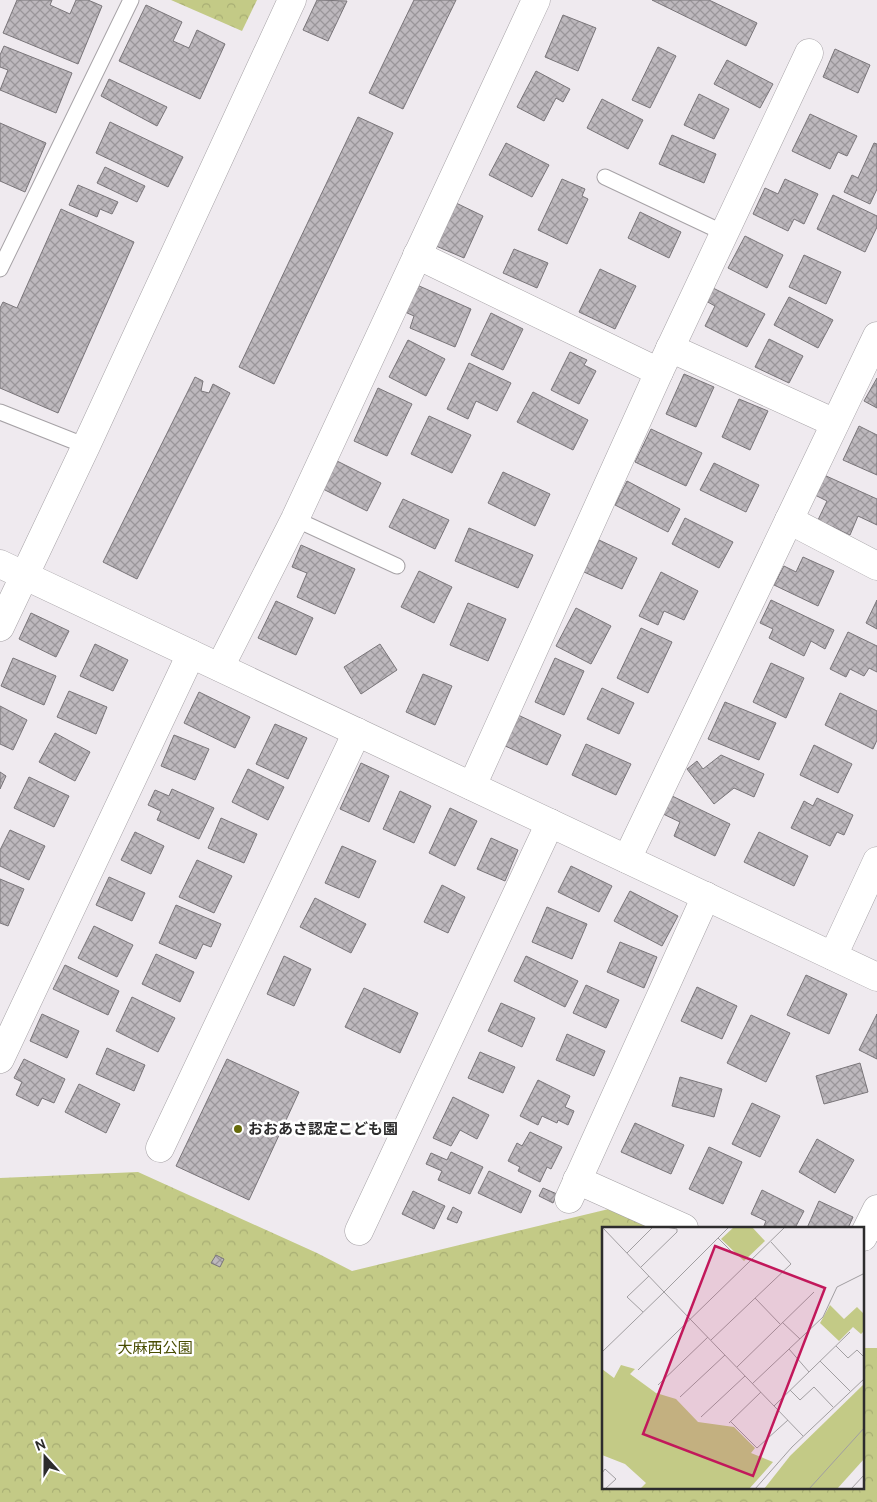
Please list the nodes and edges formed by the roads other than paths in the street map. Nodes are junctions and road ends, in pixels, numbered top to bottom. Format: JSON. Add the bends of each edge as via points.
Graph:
{"nodes":[{"id":1,"x":131,"y":0,"type":"edge"},
{"id":2,"x":292,"y":0,"type":"edge"},
{"id":3,"x":536,"y":0,"type":"edge"},
{"id":4,"x":809,"y":53,"type":"dead end"},
{"id":5,"x":605,"y":177,"type":"dead end"},
{"id":6,"x":724,"y":233,"type":"junction"},
{"id":7,"x":417,"y":255,"type":"junction"},
{"id":8,"x":0,"y":268,"type":"edge"},
{"id":9,"x":877,"y":336,"type":"edge"},
{"id":10,"x":665,"y":360,"type":"junction"},
{"id":11,"x":0,"y":412,"type":"edge"},
{"id":12,"x":836,"y":423,"type":"junction"},
{"id":13,"x":86,"y":446,"type":"junction"},
{"id":14,"x":295,"y":519,"type":"junction"},
{"id":15,"x":789,"y":520,"type":"junction"},
{"id":16,"x":0,"y":564,"type":"edge"},
{"id":17,"x":396,"y":566,"type":"dead end"},
{"id":18,"x":877,"y":566,"type":"edge"},
{"id":19,"x":24,"y":575,"type":"junction"},
{"id":20,"x":0,"y":627,"type":"edge"},
{"id":21,"x":190,"y":654,"type":"junction"},
{"id":22,"x":220,"y":668,"type":"junction"},
{"id":23,"x":357,"y":732,"type":"junction"},
{"id":24,"x":472,"y":786,"type":"junction"},
{"id":25,"x":550,"y":823,"type":"junction"},
{"id":26,"x":626,"y":859,"type":"junction"},
{"id":27,"x":877,"y":861,"type":"edge"},
{"id":28,"x":706,"y":896,"type":"junction"},
{"id":29,"x":832,"y":956,"type":"junction"},
{"id":30,"x":877,"y":977,"type":"edge"},
{"id":31,"x":0,"y":1059,"type":"edge"},
{"id":32,"x":160,"y":1148,"type":"dead end"},
{"id":33,"x":877,"y":1209,"type":"edge"},
{"id":34,"x":681,"y":1227,"type":"edge"},
{"id":35,"x":359,"y":1230,"type":"dead end"},
{"id":36,"x":864,"y":1235,"type":"edge"}],
"edges":[{"from":1,"to":8,"type":"lane"},
{"from":2,"to":13,"type":"street"},
{"from":3,"to":7,"type":"street"},
{"from":4,"to":6,"type":"street"},
{"from":5,"to":6,"type":"lane"},
{"from":6,"to":10,"type":"street"},
{"from":7,"to":10,"type":"street"},
{"from":7,"to":14,"type":"street"},
{"from":9,"to":12,"type":"street"},
{"from":10,"to":12,"type":"street"},
{"from":10,"to":24,"type":"street"},
{"from":11,"to":13,"type":"lane"},
{"from":12,"to":15,"type":"street"},
{"from":13,"to":19,"type":"street"},
{"from":14,"to":17,"type":"lane"},
{"from":14,"to":22,"type":"street"},
{"from":15,"to":18,"type":"street"},
{"from":15,"to":26,"type":"street"},
{"from":16,"to":19,"type":"street"},
{"from":19,"to":20,"type":"street"},
{"from":19,"to":21,"type":"street"},
{"from":21,"to":22,"type":"street"},
{"from":21,"to":31,"type":"street"},
{"from":22,"to":23,"type":"street"},
{"from":23,"to":24,"type":"street"},
{"from":23,"to":32,"type":"street"},
{"from":24,"to":25,"type":"street"},
{"from":25,"to":26,"type":"street"},
{"from":25,"to":35,"type":"street"},
{"from":26,"to":28,"type":"street"},
{"from":27,"to":29,"type":"street"},
{"from":28,"to":29,"type":"street"},
{"from":28,"to":34,"type":"street","via":[[573,1189]]},
{"from":29,"to":30,"type":"street"},
{"from":33,"to":36,"type":"street"}]}
